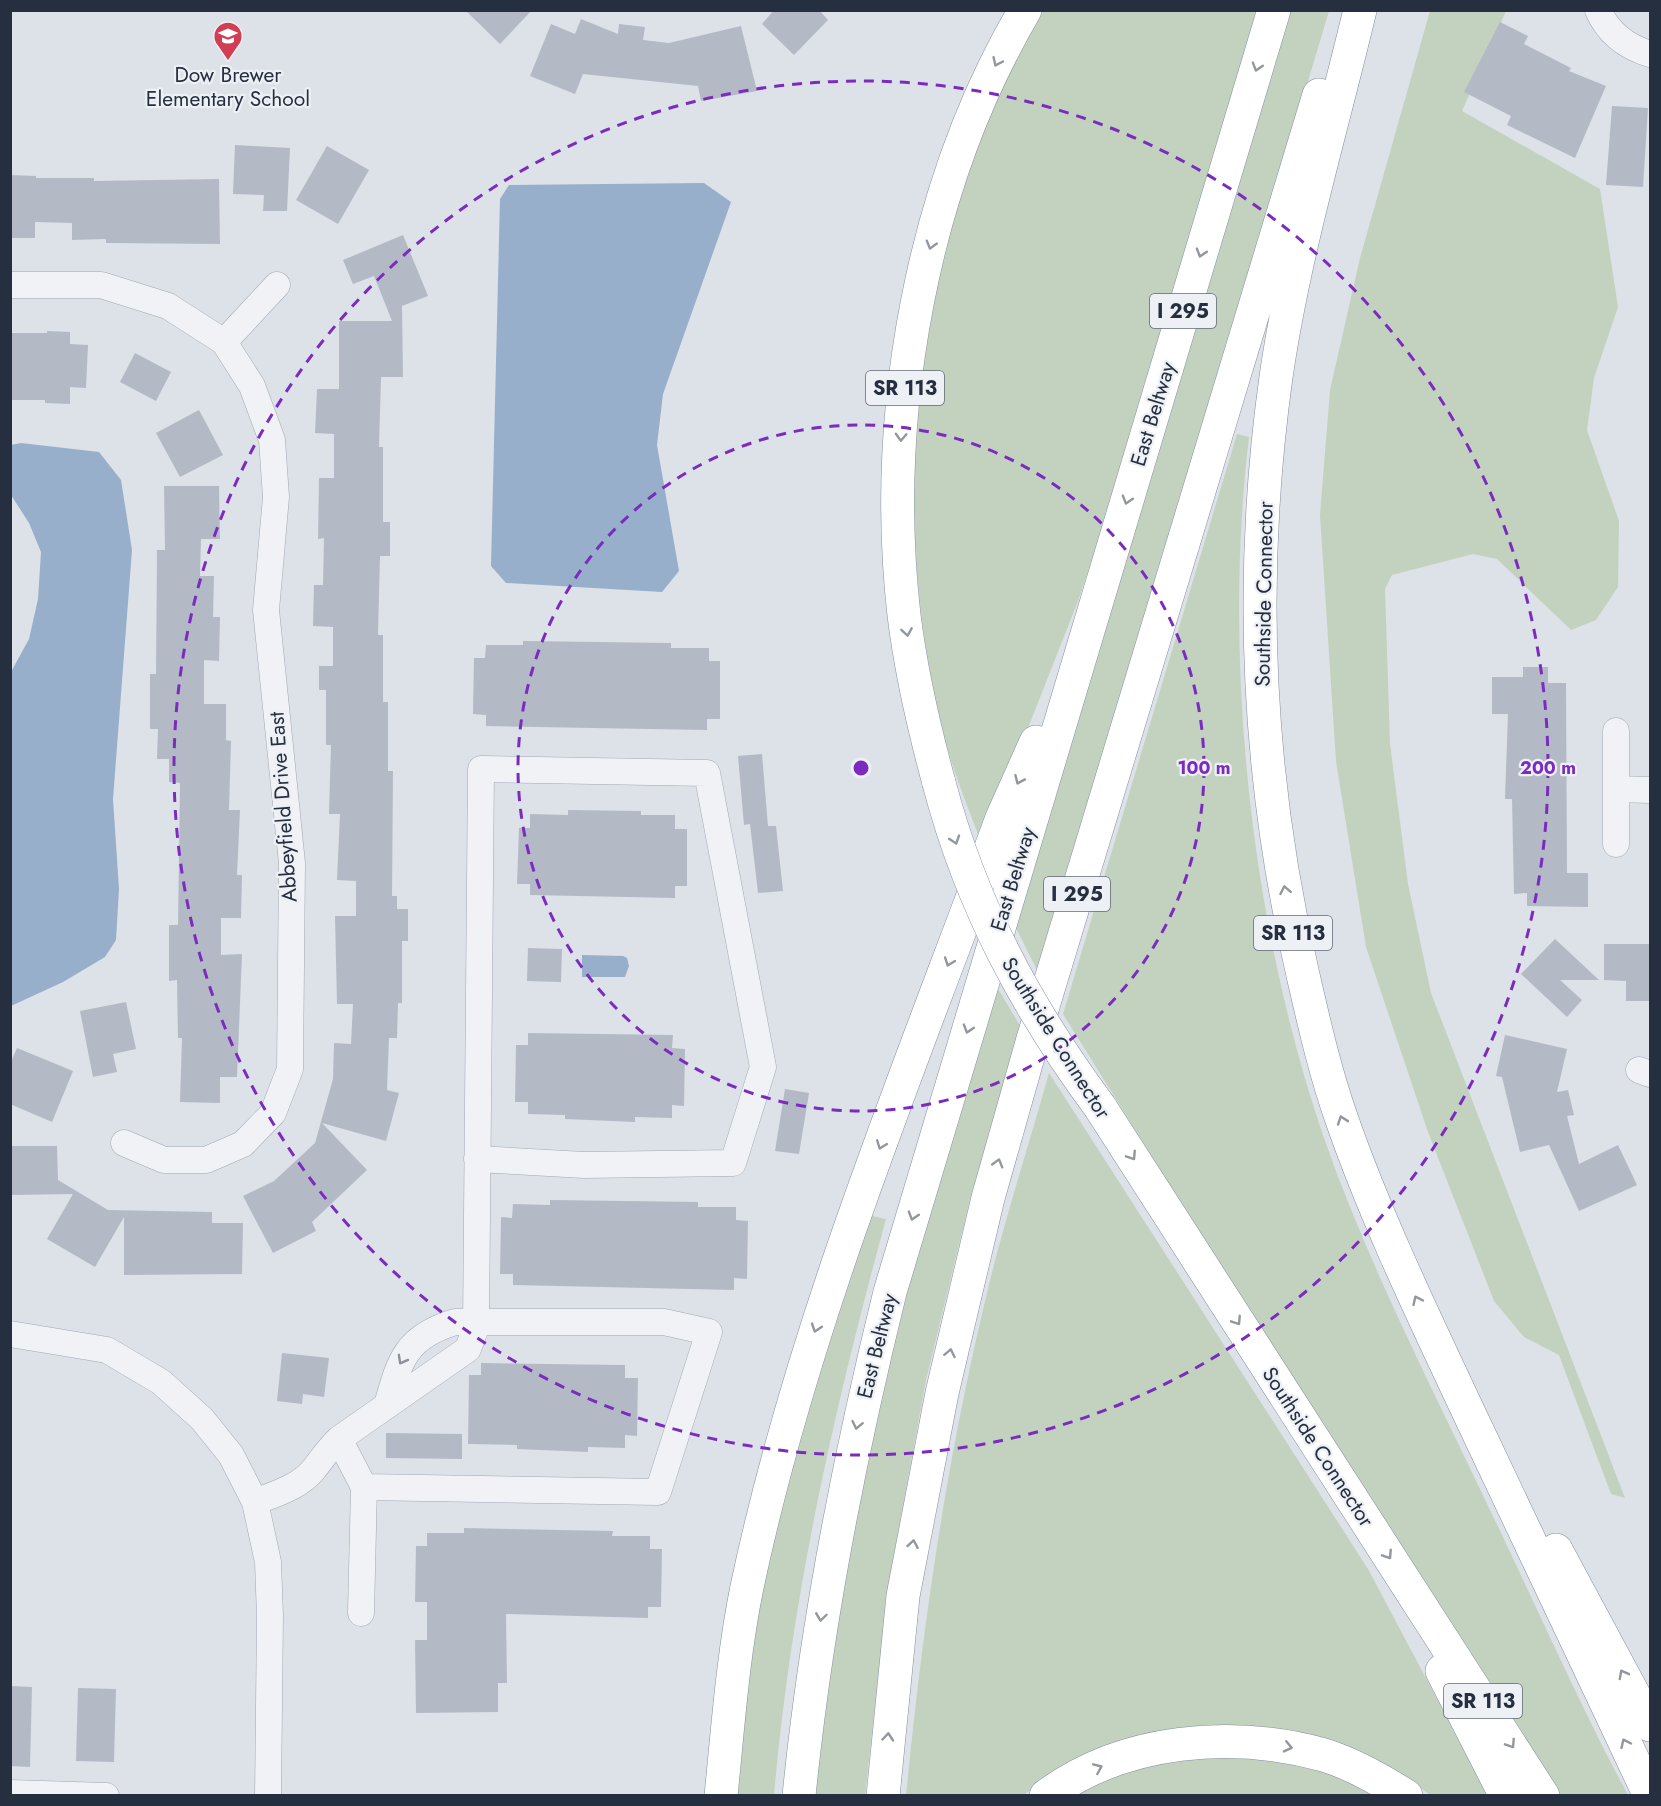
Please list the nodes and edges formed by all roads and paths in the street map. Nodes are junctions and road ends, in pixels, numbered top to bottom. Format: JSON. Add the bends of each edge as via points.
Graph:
{"nodes":[{"id":1,"x":1024,"y":10,"type":"edge"},
{"id":2,"x":1274,"y":10,"type":"edge"},
{"id":3,"x":1346,"y":10,"type":"edge"},
{"id":4,"x":1360,"y":10,"type":"edge"},
{"id":5,"x":1598,"y":10,"type":"edge"},
{"id":6,"x":1650,"y":54,"type":"edge"},
{"id":7,"x":10,"y":285,"type":"edge"},
{"id":8,"x":277,"y":285,"type":"dead end"},
{"id":9,"x":224,"y":342,"type":"junction"},
{"id":10,"x":1094,"y":611,"type":"junction"},
{"id":11,"x":1616,"y":731,"type":"dead end"},
{"id":12,"x":1616,"y":789,"type":"junction"},
{"id":13,"x":1650,"y":790,"type":"edge"},
{"id":14,"x":1616,"y":844,"type":"dead end"},
{"id":15,"x":124,"y":1143,"type":"dead end"},
{"id":16,"x":477,"y":1159,"type":"junction"},
{"id":17,"x":476,"y":1322,"type":"junction"},
{"id":18,"x":10,"y":1334,"type":"edge"},
{"id":19,"x":1435,"y":1340,"type":"junction"},
{"id":20,"x":387,"y":1405,"type":"junction"},
{"id":21,"x":339,"y":1439,"type":"junction"},
{"id":22,"x":364,"y":1487,"type":"junction"},
{"id":23,"x":255,"y":1502,"type":"junction"},
{"id":24,"x":1421,"y":1607,"type":"junction"},
{"id":25,"x":361,"y":1613,"type":"dead end"},
{"id":26,"x":1650,"y":1725,"type":"edge"},
{"id":27,"x":10,"y":1793,"type":"edge"},
{"id":28,"x":106,"y":1796,"type":"edge"},
{"id":29,"x":268,"y":1796,"type":"edge"},
{"id":30,"x":722,"y":1796,"type":"edge"},
{"id":31,"x":800,"y":1796,"type":"edge"},
{"id":32,"x":883,"y":1796,"type":"edge"},
{"id":33,"x":1046,"y":1796,"type":"edge"},
{"id":34,"x":1406,"y":1796,"type":"edge"},
{"id":35,"x":1506,"y":1796,"type":"edge"},
{"id":36,"x":1543,"y":1796,"type":"edge"},
{"id":37,"x":1650,"y":1796,"type":"edge"}],
"edges":[{"from":1,"to":24,"type":"highway","name":"Southside Connector","number":"SR 113","one_way":true,"bridge":true,"via":[[981,97],[951,174],[909,342],[898,525],[904,615],[919,711],[952,832],[976,899],[1009,967]]},
{"from":2,"to":10,"type":"highway","name":"East Beltway","number":"I 295","one_way":true},
{"from":32,"to":3,"type":"highway","number":"I 295","one_way":true,"via":[[903,1596],[944,1383],[985,1209],[1033,1039]]},
{"from":19,"to":4,"type":"highway","name":"Southside Connector","number":"SR 113","one_way":true,"via":[[1391,1244],[1346,1130],[1320,1048],[1277,849],[1262,702],[1259,621],[1276,378],[1296,268]]},
{"from":5,"to":6,"type":"street","via":[[1604,25],[1633,49]]},
{"from":7,"to":9,"type":"street","via":[[101,285],[168,306]]},
{"from":8,"to":9,"type":"street"},
{"from":9,"to":15,"type":"street","name":"Abbeyfield Drive East","via":[[252,386],[272,440],[276,497],[266,610],[292,863],[290,1069],[273,1113],[243,1144],[206,1160],[164,1160]]},
{"from":10,"to":30,"type":"highway","one_way":true,"via":[[1002,818],[815,1330],[778,1455],[747,1589]]},
{"from":10,"to":31,"type":"highway","name":"East Beltway","number":"I 295","one_way":true,"via":[[890,1292],[858,1419],[822,1609]]},
{"from":11,"to":12,"type":"street"},
{"from":12,"to":13,"type":"street"},
{"from":12,"to":14,"type":"street"},
{"from":16,"to":16,"type":"street","via":[[481,769],[707,773],[763,1067],[733,1163],[584,1165]]},
{"from":16,"to":17,"type":"street"},
{"from":17,"to":20,"type":"street","via":[[468,1349]]},
{"from":17,"to":20,"type":"street","one_way":true,"via":[[455,1322],[435,1328],[414,1341],[398,1367]]},
{"from":17,"to":22,"type":"street","via":[[664,1322],[709,1332],[658,1492]]},
{"from":18,"to":23,"type":"street","via":[[107,1350],[161,1382],[202,1419],[231,1455]]},
{"from":26,"to":19,"type":"highway","one_way":true,"via":[[1562,1560]]},
{"from":37,"to":19,"type":"highway","name":"Southside Connector","number":"SR 113","one_way":true},
{"from":20,"to":21,"type":"street"},
{"from":21,"to":22,"type":"street"},
{"from":21,"to":23,"type":"street","via":[[314,1471],[294,1486]]},
{"from":22,"to":25,"type":"street"},
{"from":23,"to":29,"type":"street","via":[[268,1562]]},
{"from":24,"to":35,"type":"highway","via":[[1445,1678]]},
{"from":24,"to":36,"type":"highway","name":"Southside Connector","number":"SR 113","one_way":true},
{"from":27,"to":28,"type":"street"},
{"from":33,"to":34,"type":"highway","one_way":true,"via":[[1095,1768],[1142,1752],[1173,1745],[1223,1742],[1273,1744],[1326,1756],[1377,1777]]}]}
